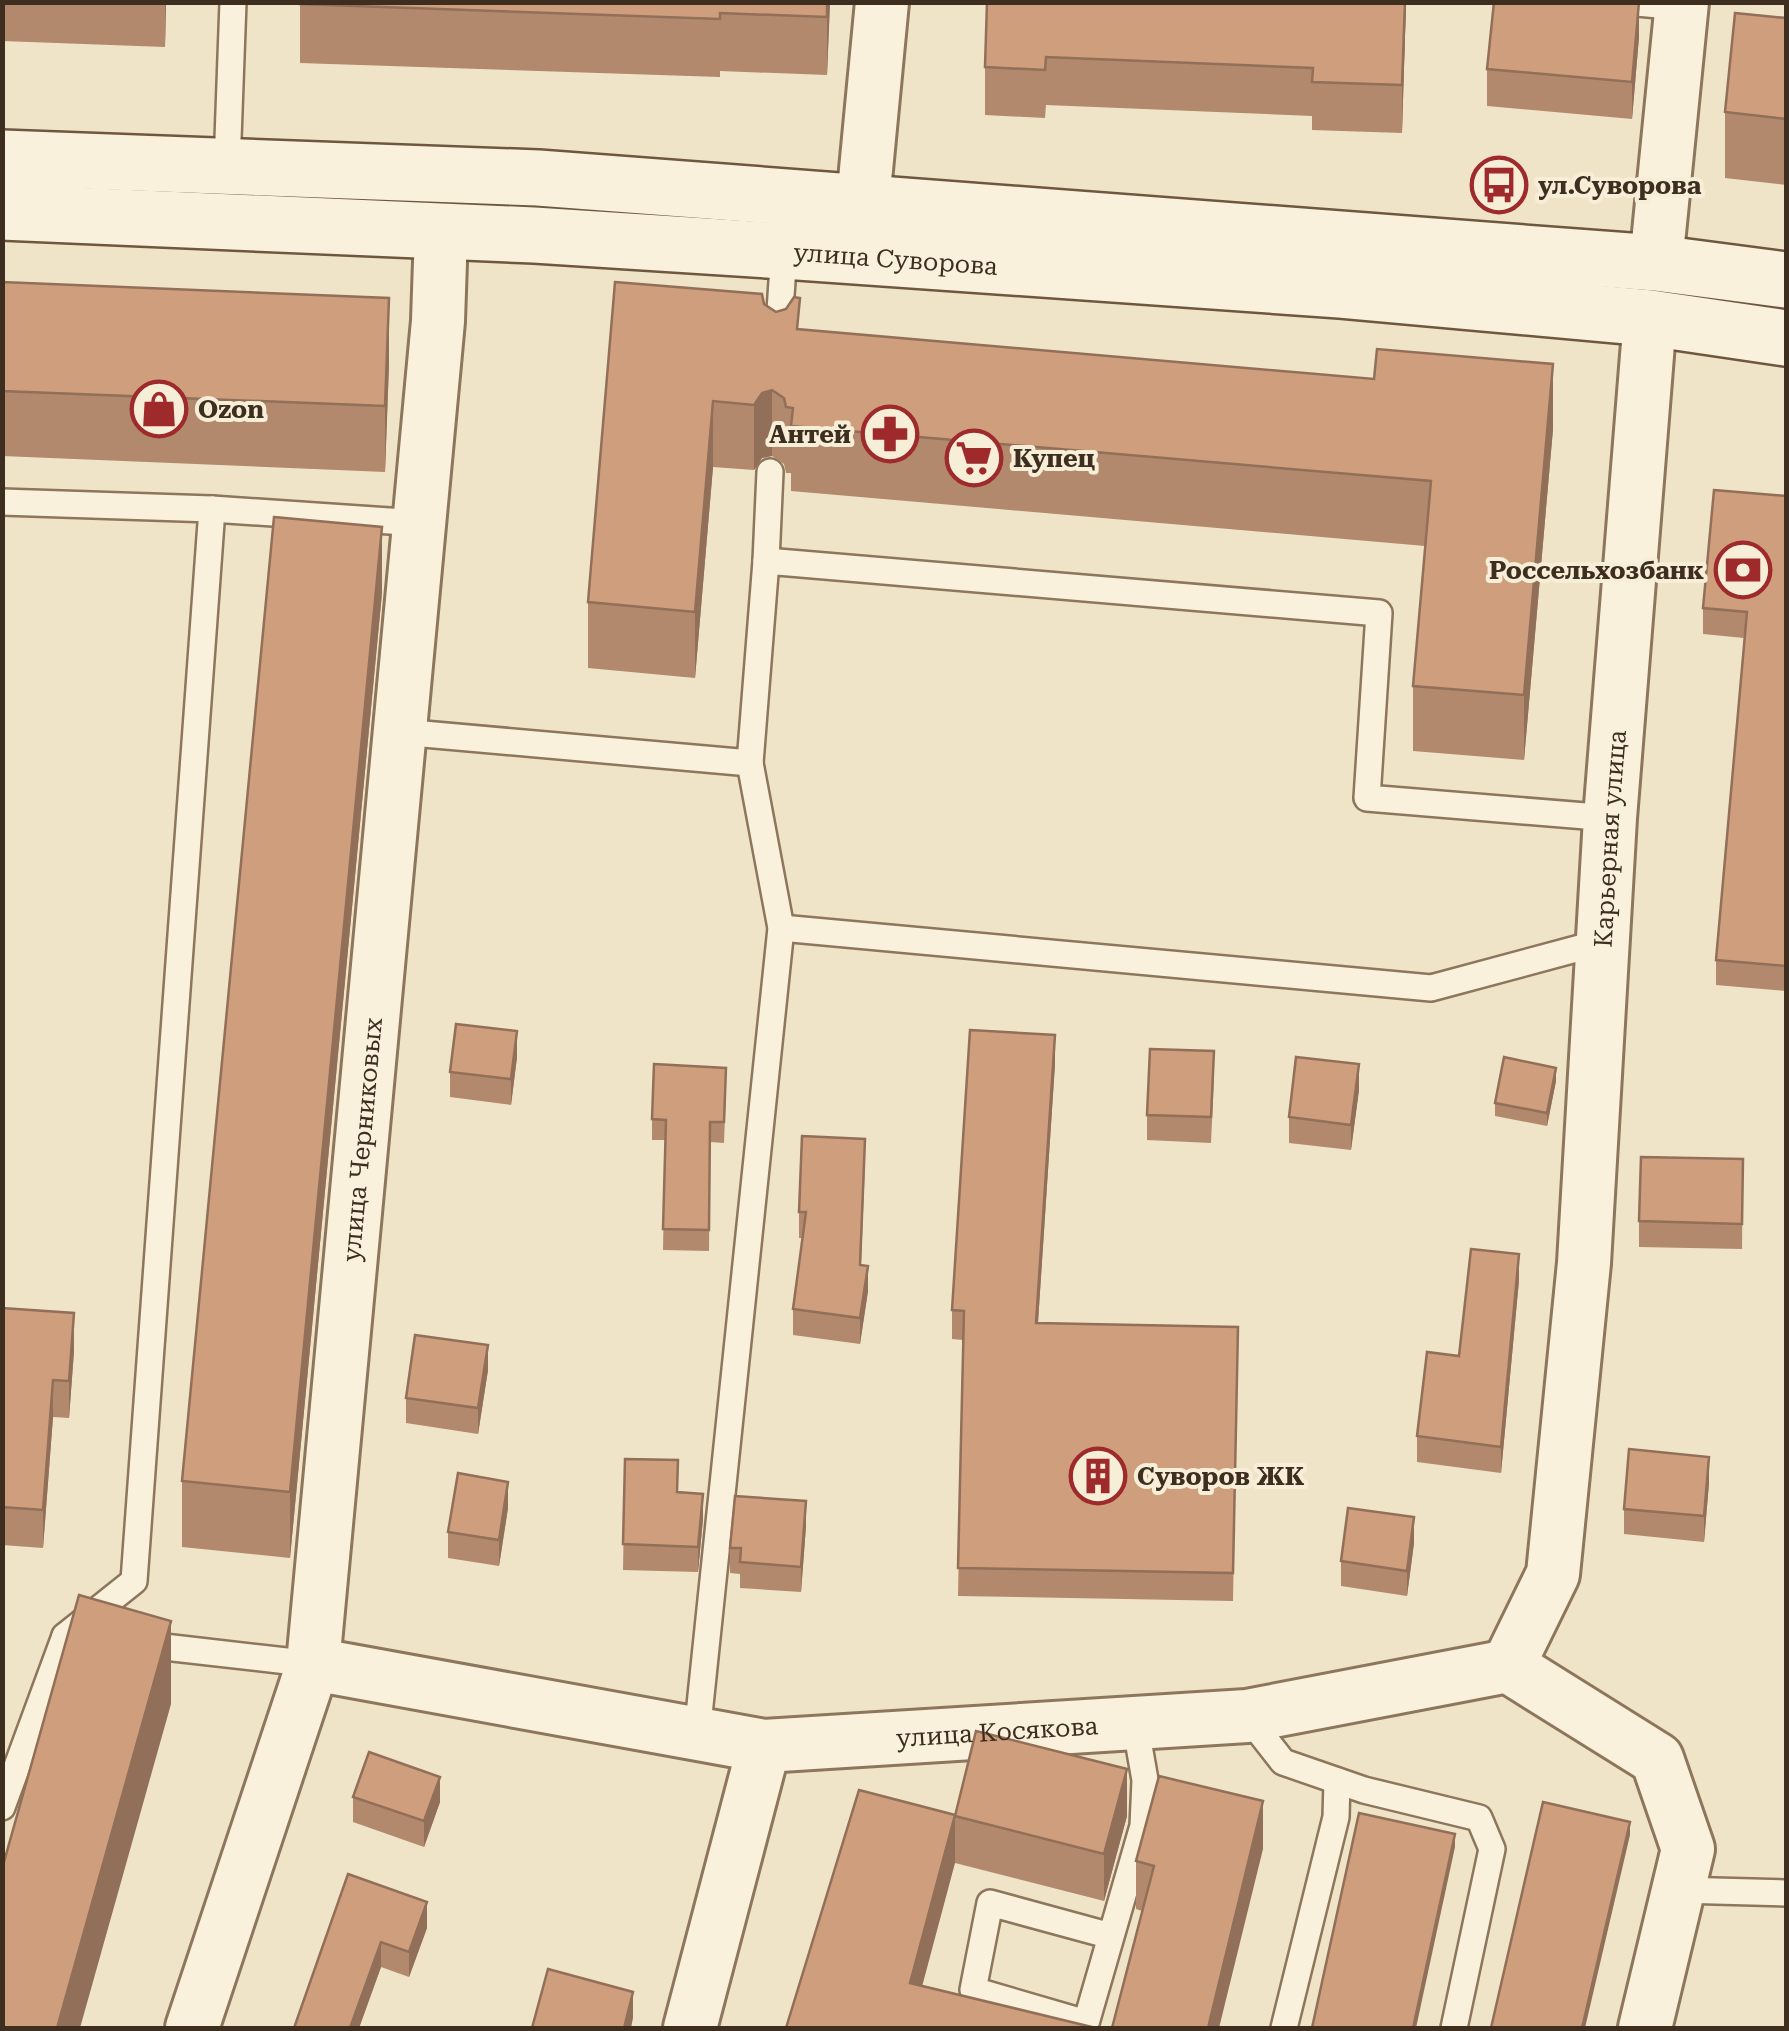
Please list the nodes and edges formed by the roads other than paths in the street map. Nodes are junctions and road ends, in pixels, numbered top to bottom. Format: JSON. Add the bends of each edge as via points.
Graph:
{"nodes":[{"id":1,"x":233,"y":2,"type":"edge"},
{"id":2,"x":882,"y":2,"type":"edge"},
{"id":3,"x":1626,"y":2,"type":"edge"},
{"id":4,"x":1681,"y":5,"type":"edge"},
{"id":5,"x":2,"y":158,"type":"edge"},
{"id":6,"x":228,"y":166,"type":"junction"},
{"id":7,"x":864,"y":201,"type":"junction"},
{"id":8,"x":2,"y":212,"type":"edge"},
{"id":9,"x":441,"y":232,"type":"junction"},
{"id":10,"x":784,"y":250,"type":"junction"},
{"id":11,"x":1656,"y":263,"type":"junction"},
{"id":12,"x":1786,"y":280,"type":"edge"},
{"id":13,"x":1650,"y":318,"type":"junction"},
{"id":14,"x":1786,"y":338,"type":"edge"},
{"id":15,"x":778,"y":361,"type":"edge"},
{"id":16,"x":770,"y":472,"type":"dead end"},
{"id":17,"x":2,"y":502,"type":"edge"},
{"id":18,"x":212,"y":510,"type":"junction"},
{"id":19,"x":419,"y":524,"type":"junction"},
{"id":20,"x":766,"y":562,"type":"junction"},
{"id":21,"x":401,"y":732,"type":"junction"},
{"id":22,"x":750,"y":763,"type":"junction"},
{"id":23,"x":1610,"y":818,"type":"junction"},
{"id":24,"x":781,"y":928,"type":"junction"},
{"id":25,"x":1602,"y":942,"type":"junction"},
{"id":26,"x":66,"y":1636,"type":"junction"},
{"id":27,"x":314,"y":1664,"type":"junction"},
{"id":28,"x":1508,"y":1666,"type":"junction"},
{"id":29,"x":1247,"y":1716,"type":"junction"},
{"id":30,"x":1135,"y":1723,"type":"junction"},
{"id":31,"x":697,"y":1734,"type":"junction"},
{"id":32,"x":764,"y":1746,"type":"junction"},
{"id":33,"x":1337,"y":1781,"type":"junction"},
{"id":34,"x":2,"y":1806,"type":"edge"},
{"id":35,"x":1678,"y":1890,"type":"junction"},
{"id":36,"x":1786,"y":1893,"type":"edge"},
{"id":37,"x":1111,"y":1936,"type":"junction"},
{"id":38,"x":192,"y":2028,"type":"edge"},
{"id":39,"x":690,"y":2028,"type":"edge"},
{"id":40,"x":1284,"y":2028,"type":"edge"},
{"id":41,"x":1454,"y":2028,"type":"edge"},
{"id":42,"x":1645,"y":2028,"type":"edge"}],
"edges":[{"from":1,"to":6,"type":"lane"},
{"from":2,"to":7,"type":"street"},
{"from":3,"to":4,"type":"lane"},
{"from":4,"to":11,"type":"street","name":"Карьерная улица"},
{"from":5,"to":6,"type":"main road"},
{"from":6,"to":7,"type":"main road","via":[[538,178]]},
{"from":7,"to":11,"type":"main road"},
{"from":8,"to":9,"type":"main road","name":"улица Суворова"},
{"from":9,"to":10,"type":"main road","name":"улица Суворова"},
{"from":9,"to":19,"type":"street","name":"улица Черниковых"},
{"from":10,"to":13,"type":"main road","name":"улица Суворова"},
{"from":10,"to":15,"type":"lane"},
{"from":11,"to":12,"type":"main road"},
{"from":11,"to":13,"type":"main road","name":"Карьерная улица"},
{"from":13,"to":14,"type":"main road","name":"улица Суворова"},
{"from":13,"to":23,"type":"street","name":"Карьерная улица"},
{"from":16,"to":20,"type":"lane"},
{"from":17,"to":18,"type":"lane"},
{"from":18,"to":19,"type":"lane"},
{"from":18,"to":26,"type":"lane","via":[[134,1582]]},
{"from":19,"to":21,"type":"street","name":"улица Черниковых"},
{"from":20,"to":22,"type":"lane"},
{"from":20,"to":23,"type":"lane","via":[[1379,614],[1367,798]]},
{"from":21,"to":22,"type":"lane"},
{"from":21,"to":27,"type":"street","name":"улица Черниковых"},
{"from":22,"to":24,"type":"lane"},
{"from":23,"to":25,"type":"street","name":"Карьерная улица"},
{"from":24,"to":25,"type":"lane","via":[[1431,988]]},
{"from":24,"to":31,"type":"lane"},
{"from":25,"to":28,"type":"street","name":"Карьерная улица","via":[[1584,1263],[1552,1574]]},
{"from":26,"to":27,"type":"lane"},
{"from":26,"to":34,"type":"lane"},
{"from":27,"to":31,"type":"street","name":"улица Косякова"},
{"from":27,"to":38,"type":"street","name":"улица Черниковых"},
{"from":28,"to":29,"type":"street","name":"улица Косякова"},
{"from":28,"to":35,"type":"street","via":[[1656,1759],[1688,1849]]},
{"from":29,"to":30,"type":"street","name":"улица Косякова"},
{"from":29,"to":33,"type":"lane","via":[[1284,1762]]},
{"from":30,"to":32,"type":"street","name":"улица Косякова"},
{"from":30,"to":37,"type":"lane","via":[[1145,1780],[1144,1826]]},
{"from":31,"to":32,"type":"street","name":"улица Косякова"},
{"from":32,"to":39,"type":"street"},
{"from":33,"to":40,"type":"lane","via":[[1336,1817]]},
{"from":33,"to":41,"type":"lane","via":[[1479,1818],[1492,1850]]},
{"from":35,"to":36,"type":"lane"},
{"from":35,"to":42,"type":"street"},
{"from":37,"to":37,"type":"lane","via":[[1086,2023],[973,1990],[990,1903]]}]}
